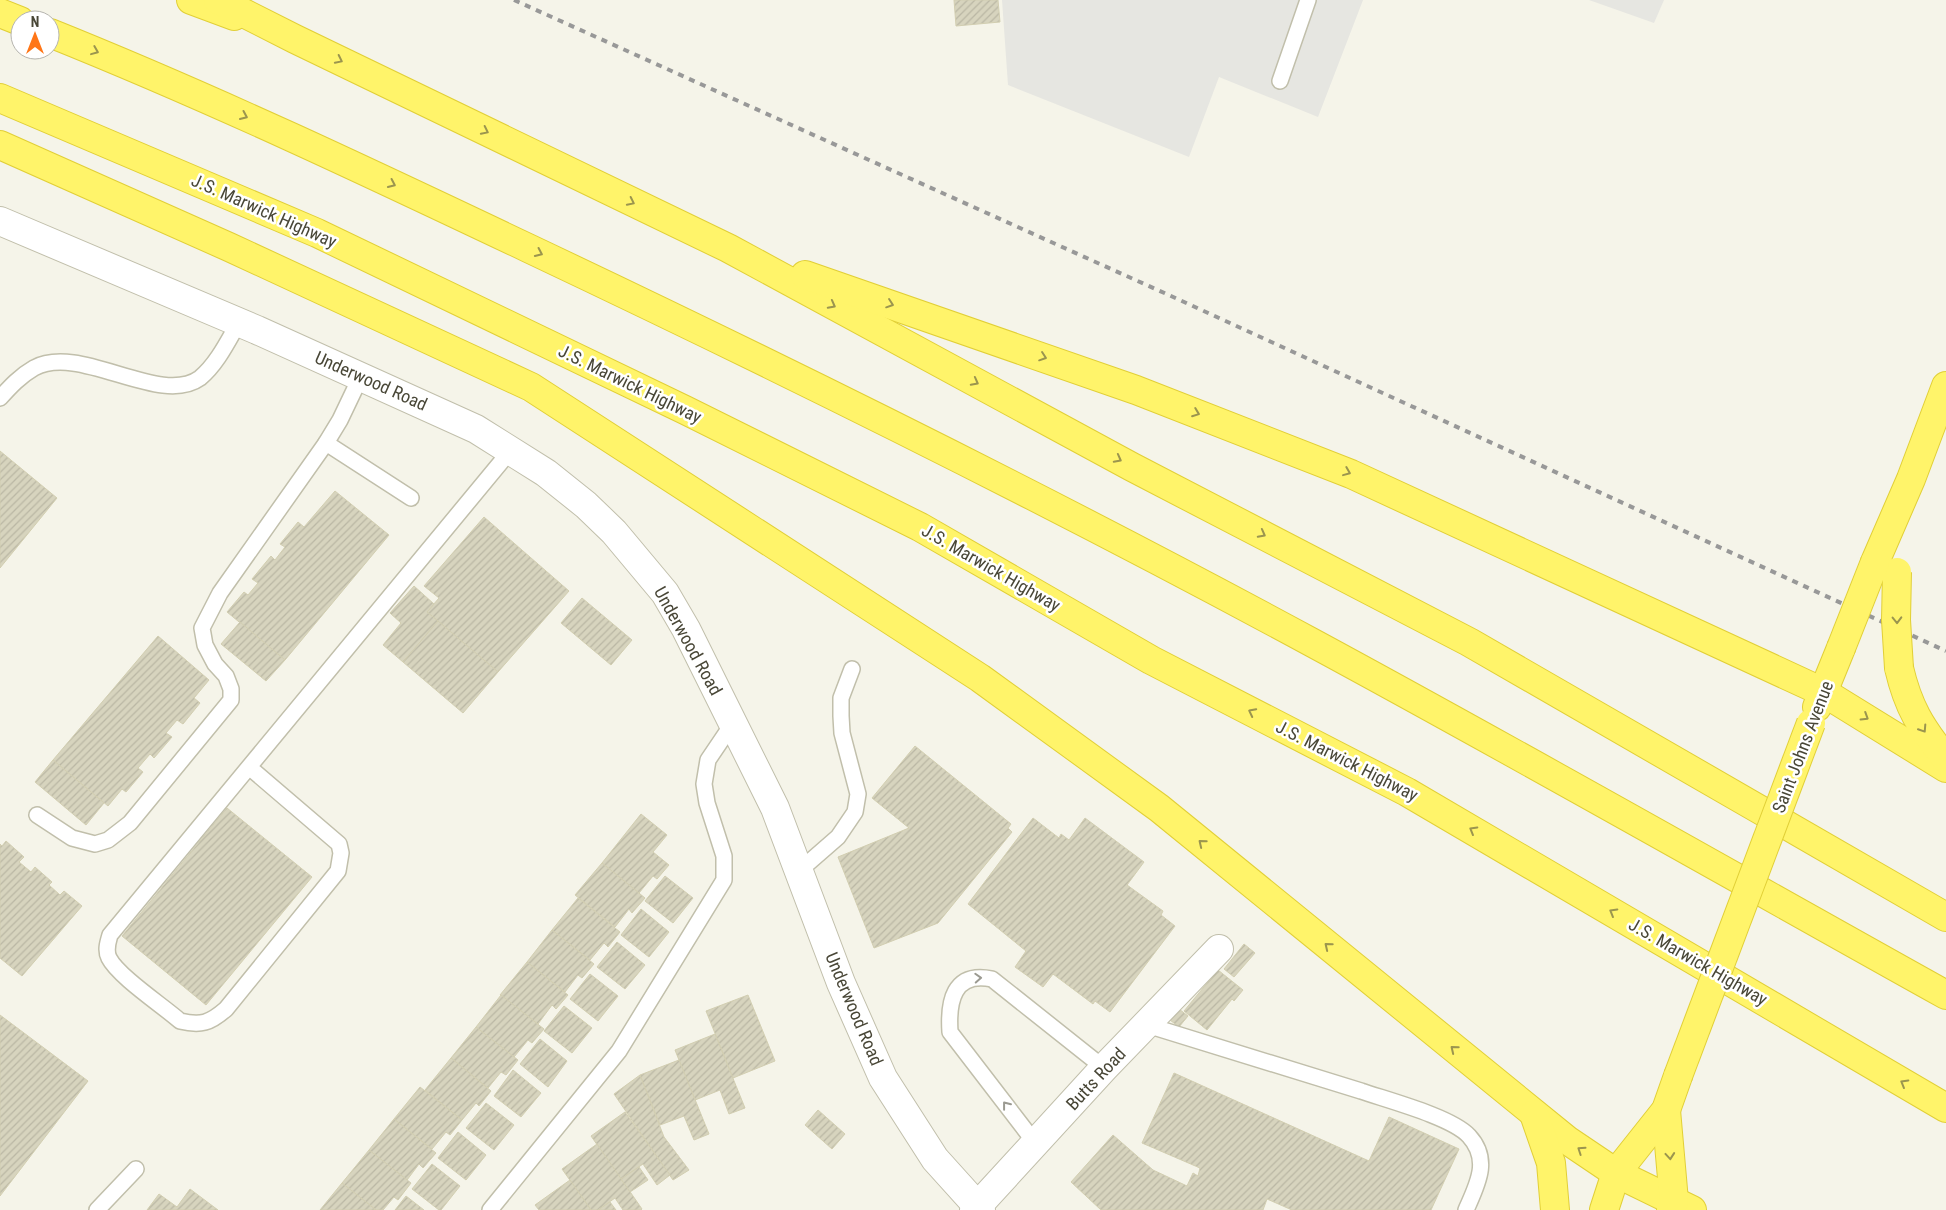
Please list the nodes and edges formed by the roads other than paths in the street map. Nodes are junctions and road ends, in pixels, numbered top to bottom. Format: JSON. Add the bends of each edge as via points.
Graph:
{"nodes":[{"id":1,"x":191,"y":0,"type":"edge"},
{"id":2,"x":218,"y":0,"type":"edge"},
{"id":3,"x":1308,"y":0,"type":"edge"},
{"id":4,"x":60,"y":37,"type":"edge"},
{"id":5,"x":295,"y":39,"type":"junction"},
{"id":6,"x":1280,"y":81,"type":"dead end"},
{"id":7,"x":0,"y":98,"type":"edge"},
{"id":8,"x":0,"y":145,"type":"edge"},
{"id":9,"x":0,"y":221,"type":"edge"},
{"id":10,"x":728,"y":248,"type":"junction"},
{"id":11,"x":239,"y":322,"type":"junction"},
{"id":12,"x":361,"y":376,"type":"junction"},
{"id":13,"x":1946,"y":386,"type":"edge"},
{"id":14,"x":0,"y":398,"type":"edge"},
{"id":15,"x":326,"y":443,"type":"junction"},
{"id":16,"x":511,"y":450,"type":"junction"},
{"id":17,"x":411,"y":498,"type":"dead end"},
{"id":18,"x":1886,"y":567,"type":"junction"},
{"id":19,"x":852,"y":669,"type":"dead end"},
{"id":20,"x":1823,"y":692,"type":"junction"},
{"id":21,"x":733,"y":723,"type":"junction"},
{"id":22,"x":1946,"y":759,"type":"edge"},
{"id":23,"x":249,"y":767,"type":"junction"},
{"id":24,"x":1946,"y":768,"type":"edge"},
{"id":25,"x":37,"y":816,"type":"dead end"},
{"id":26,"x":799,"y":871,"type":"junction"},
{"id":27,"x":1946,"y":917,"type":"edge"},
{"id":28,"x":1219,"y":949,"type":"dead end"},
{"id":29,"x":1946,"y":995,"type":"edge"},
{"id":30,"x":1147,"y":1025,"type":"junction"},
{"id":31,"x":1104,"y":1068,"type":"junction"},
{"id":32,"x":1946,"y":1108,"type":"edge"},
{"id":33,"x":1666,"y":1110,"type":"junction"},
{"id":34,"x":1534,"y":1114,"type":"junction"},
{"id":35,"x":1036,"y":1144,"type":"junction"},
{"id":36,"x":136,"y":1169,"type":"dead end"},
{"id":37,"x":1616,"y":1173,"type":"junction"},
{"id":38,"x":1679,"y":1207,"type":"edge"},
{"id":39,"x":977,"y":1209,"type":"edge"},
{"id":40,"x":98,"y":1210,"type":"edge"},
{"id":41,"x":490,"y":1210,"type":"edge"},
{"id":42,"x":1466,"y":1210,"type":"edge"},
{"id":43,"x":1555,"y":1210,"type":"edge"},
{"id":44,"x":1604,"y":1210,"type":"edge"}],
"edges":[{"from":1,"to":5,"type":"highway"},
{"from":2,"to":5,"type":"highway"},
{"from":3,"to":6,"type":"lane"},
{"from":4,"to":29,"type":"highway","one_way":true,"via":[[325,152],[726,342],[1016,486],[1312,642]]},
{"from":5,"to":10,"type":"highway","one_way":true},
{"from":32,"to":7,"type":"highway","name":"J.S. Marwick Highway","one_way":true,"via":[[1408,792],[1150,660],[920,527],[317,233]]},
{"from":34,"to":8,"type":"highway","one_way":true,"via":[[1159,808],[995,689],[531,387]]},
{"from":9,"to":11,"type":"street","name":"Underwood Road"},
{"from":10,"to":20,"type":"highway","one_way":true,"via":[[1136,390],[1351,474]]},
{"from":10,"to":27,"type":"highway","one_way":true,"via":[[1132,467],[1469,642]]},
{"from":11,"to":12,"type":"street","name":"Underwood Road"},
{"from":11,"to":14,"type":"lane","via":[[214,364],[199,378],[184,385],[163,385],[69,363],[47,363],[17,379]]},
{"from":12,"to":15,"type":"lane"},
{"from":12,"to":16,"type":"street","name":"Underwood Road","via":[[476,429]]},
{"from":13,"to":18,"type":"highway","name":"Saint Johns Avenue","via":[[1911,479]]},
{"from":15,"to":17,"type":"lane"},
{"from":15,"to":25,"type":"lane","via":[[220,593],[202,628],[205,645],[214,664],[226,676],[231,700],[130,823],[108,840],[95,844],[72,838]]},
{"from":16,"to":21,"type":"street","name":"Underwood Road","via":[[586,505],[614,532],[665,593]]},
{"from":16,"to":23,"type":"lane"},
{"from":18,"to":20,"type":"highway","name":"Saint Johns Avenue","bridge":true,"via":[[1841,648]]},
{"from":18,"to":22,"type":"highway","one_way":true,"bridge":true,"via":[[1904,687],[1919,724]]},
{"from":19,"to":26,"type":"lane","via":[[841,698],[841,716],[842,733],[858,794],[855,812],[838,837]]},
{"from":20,"to":24,"type":"highway","one_way":true},
{"from":20,"to":33,"type":"highway","name":"Saint Johns Avenue","bridge":true},
{"from":21,"to":26,"type":"street","name":"Underwood Road","via":[[775,808]]},
{"from":21,"to":41,"type":"lane","via":[[708,760],[704,784],[724,856],[724,880],[619,1051]]},
{"from":23,"to":23,"type":"lane","via":[[339,844],[341,862],[338,871],[226,1009],[216,1019],[202,1024],[189,1023],[180,1020],[120,972],[106,951],[108,942],[110,934]]},
{"from":26,"to":39,"type":"street","name":"Underwood Road","via":[[841,983],[883,1078],[935,1159]]},
{"from":28,"to":30,"type":"street","name":"Butts Road"},
{"from":30,"to":31,"type":"street","name":"Butts Road"},
{"from":30,"to":42,"type":"lane","via":[[1443,1119],[1469,1136],[1481,1158],[1481,1172]]},
{"from":31,"to":35,"type":"street","name":"Butts Road"},
{"from":35,"to":31,"type":"lane","one_way":true,"via":[[950,1032],[951,997],[959,988],[969,979],[992,979]]},
{"from":33,"to":37,"type":"highway","name":"Saint Johns Avenue"},
{"from":33,"to":38,"type":"highway","name":"Saint Johns Avenue","one_way":true},
{"from":37,"to":34,"type":"highway","one_way":true},
{"from":34,"to":43,"type":"highway","via":[[1551,1163]]},
{"from":35,"to":39,"type":"street","name":"Butts Road"},
{"from":36,"to":40,"type":"lane"},
{"from":37,"to":38,"type":"highway"},
{"from":37,"to":44,"type":"highway"}]}
